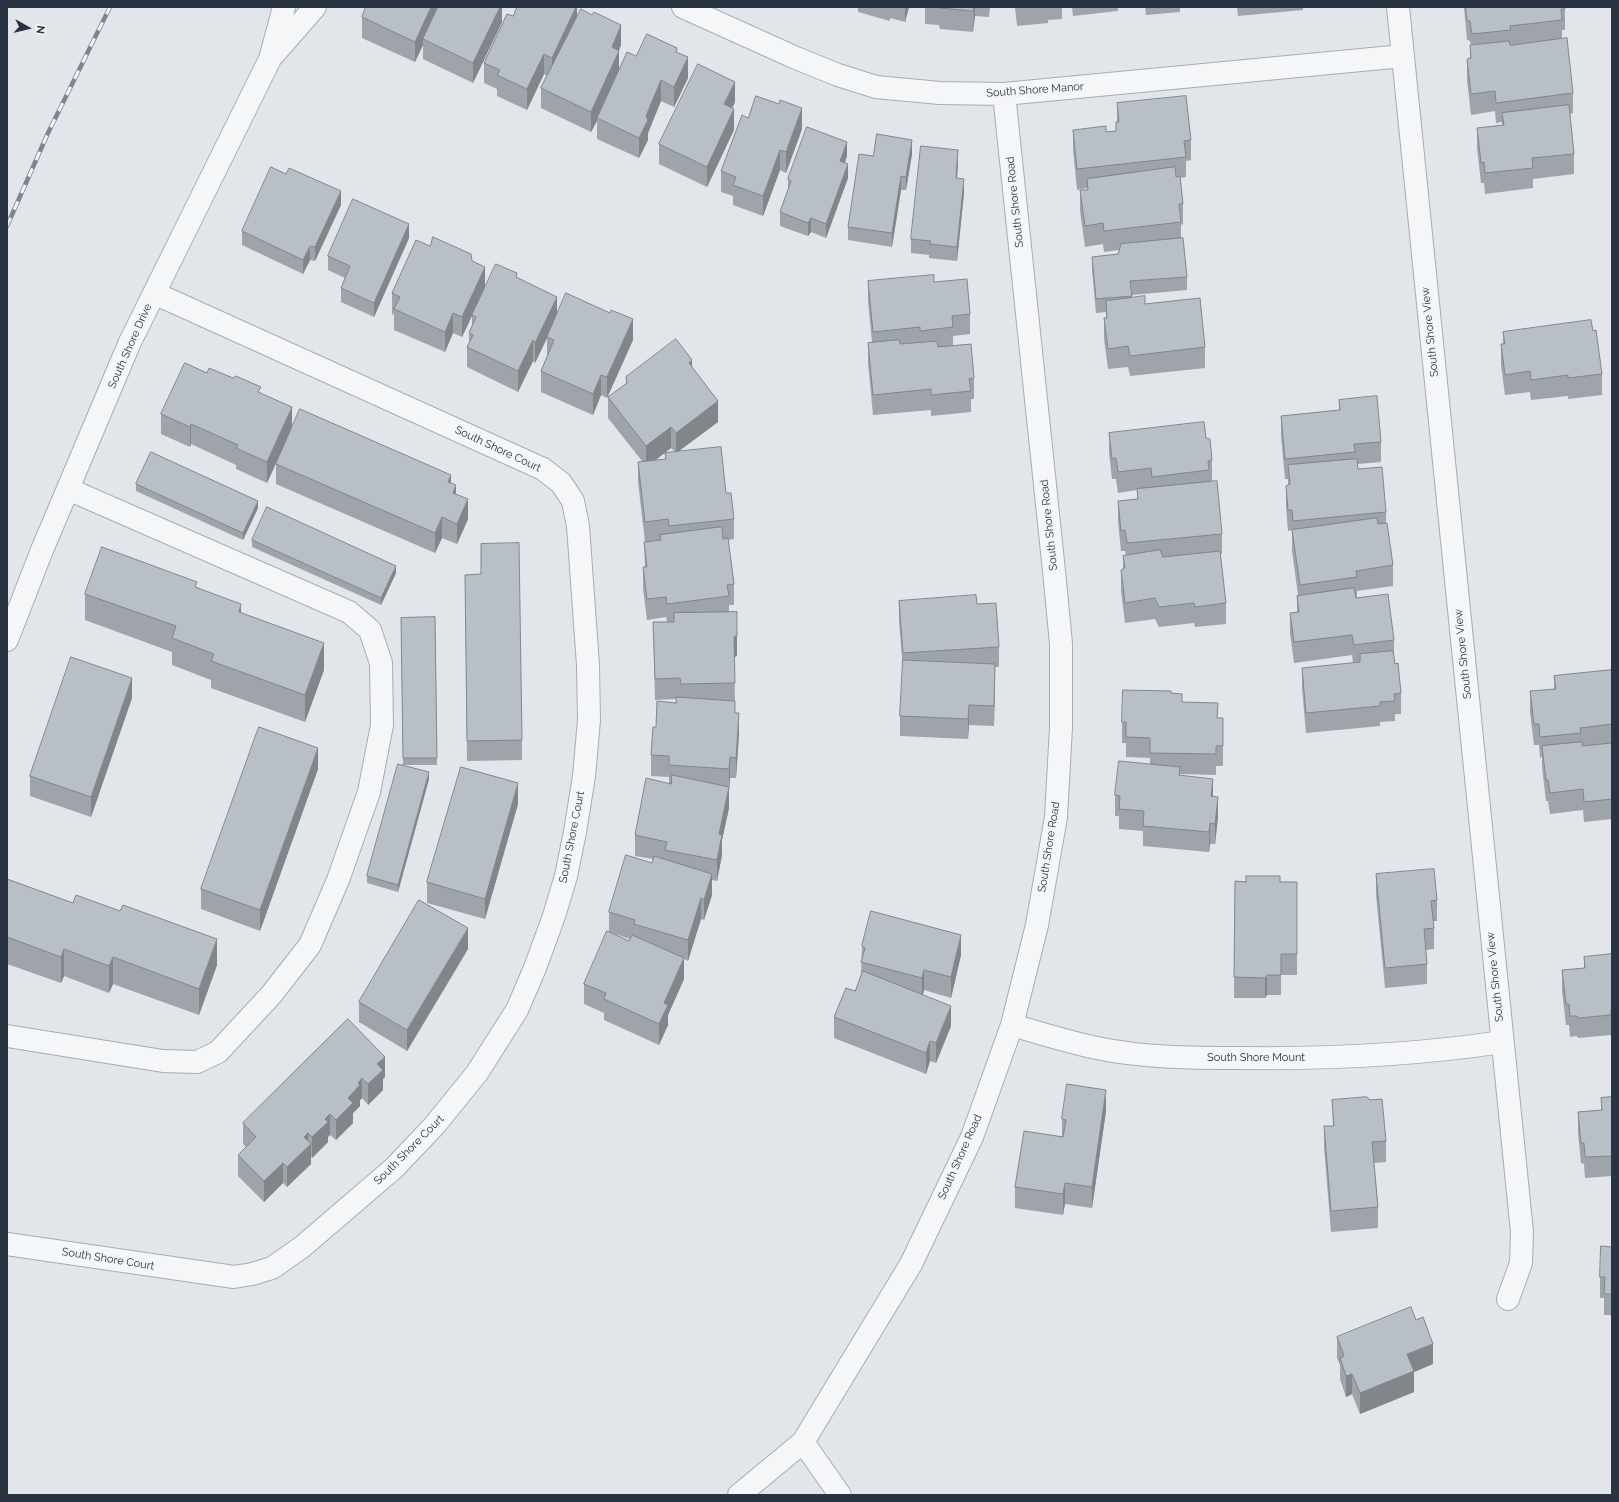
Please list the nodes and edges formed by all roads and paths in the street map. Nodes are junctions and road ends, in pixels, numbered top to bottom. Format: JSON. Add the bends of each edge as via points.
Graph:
{"nodes":[{"id":1,"x":284,"y":7,"type":"edge"},
{"id":2,"x":315,"y":7,"type":"edge"},
{"id":3,"x":683,"y":7,"type":"edge"},
{"id":4,"x":1398,"y":7,"type":"edge"},
{"id":5,"x":1403,"y":56,"type":"junction"},
{"id":6,"x":270,"y":59,"type":"junction"},
{"id":7,"x":1004,"y":94,"type":"junction"},
{"id":8,"x":154,"y":293,"type":"junction"},
{"id":9,"x":68,"y":489,"type":"junction"},
{"id":10,"x":7,"y":640,"type":"edge"},
{"id":11,"x":1012,"y":1025,"type":"junction"},
{"id":12,"x":7,"y":1036,"type":"edge"},
{"id":13,"x":1502,"y":1042,"type":"junction"},
{"id":14,"x":7,"y":1244,"type":"edge"},
{"id":15,"x":1508,"y":1300,"type":"dead end"},
{"id":16,"x":803,"y":1442,"type":"junction"},
{"id":17,"x":739,"y":1495,"type":"edge"},
{"id":18,"x":840,"y":1495,"type":"edge"}],
"edges":[{"from":1,"to":6,"type":"street","name":"South Shore Drive"},
{"from":2,"to":6,"type":"street","name":"South Shore Drive"},
{"from":3,"to":7,"type":"street","name":"South Shore Manor","via":[[796,58],[876,87],[940,93]]},
{"from":4,"to":5,"type":"street","name":"South Shore View"},
{"from":5,"to":7,"type":"street","name":"South Shore Manor"},
{"from":5,"to":13,"type":"street","name":"South Shore View"},
{"from":6,"to":8,"type":"street","name":"South Shore Drive"},
{"from":7,"to":11,"type":"street","name":"South Shore Road","via":[[1061,644],[1061,728],[1056,817],[1037,924]]},
{"from":8,"to":9,"type":"street","name":"South Shore Drive","via":[[130,342]]},
{"from":8,"to":14,"type":"street","name":"South Shore Court","via":[[543,469],[561,483],[573,501],[578,526],[588,665],[589,720],[584,776],[566,876],[554,916],[517,1010],[477,1073],[434,1126],[394,1168],[302,1247],[272,1268],[234,1277]]},
{"from":9,"to":10,"type":"street","name":"South Shore Drive"},
{"from":9,"to":12,"type":"street","via":[[349,612],[370,630],[381,663],[382,725],[369,792],[338,880],[310,945],[271,995],[218,1052],[197,1062],[163,1061]]},
{"from":11,"to":13,"type":"street","name":"South Shore Mount","via":[[1097,1048],[1145,1055],[1198,1058],[1304,1059],[1365,1056]]},
{"from":11,"to":16,"type":"street","name":"South Shore Road","via":[[972,1137],[911,1264]]},
{"from":13,"to":15,"type":"street","name":"South Shore View","via":[[1522,1232],[1521,1263]]},
{"from":16,"to":17,"type":"street","name":"South Shore Road"},
{"from":16,"to":18,"type":"street"}]}
